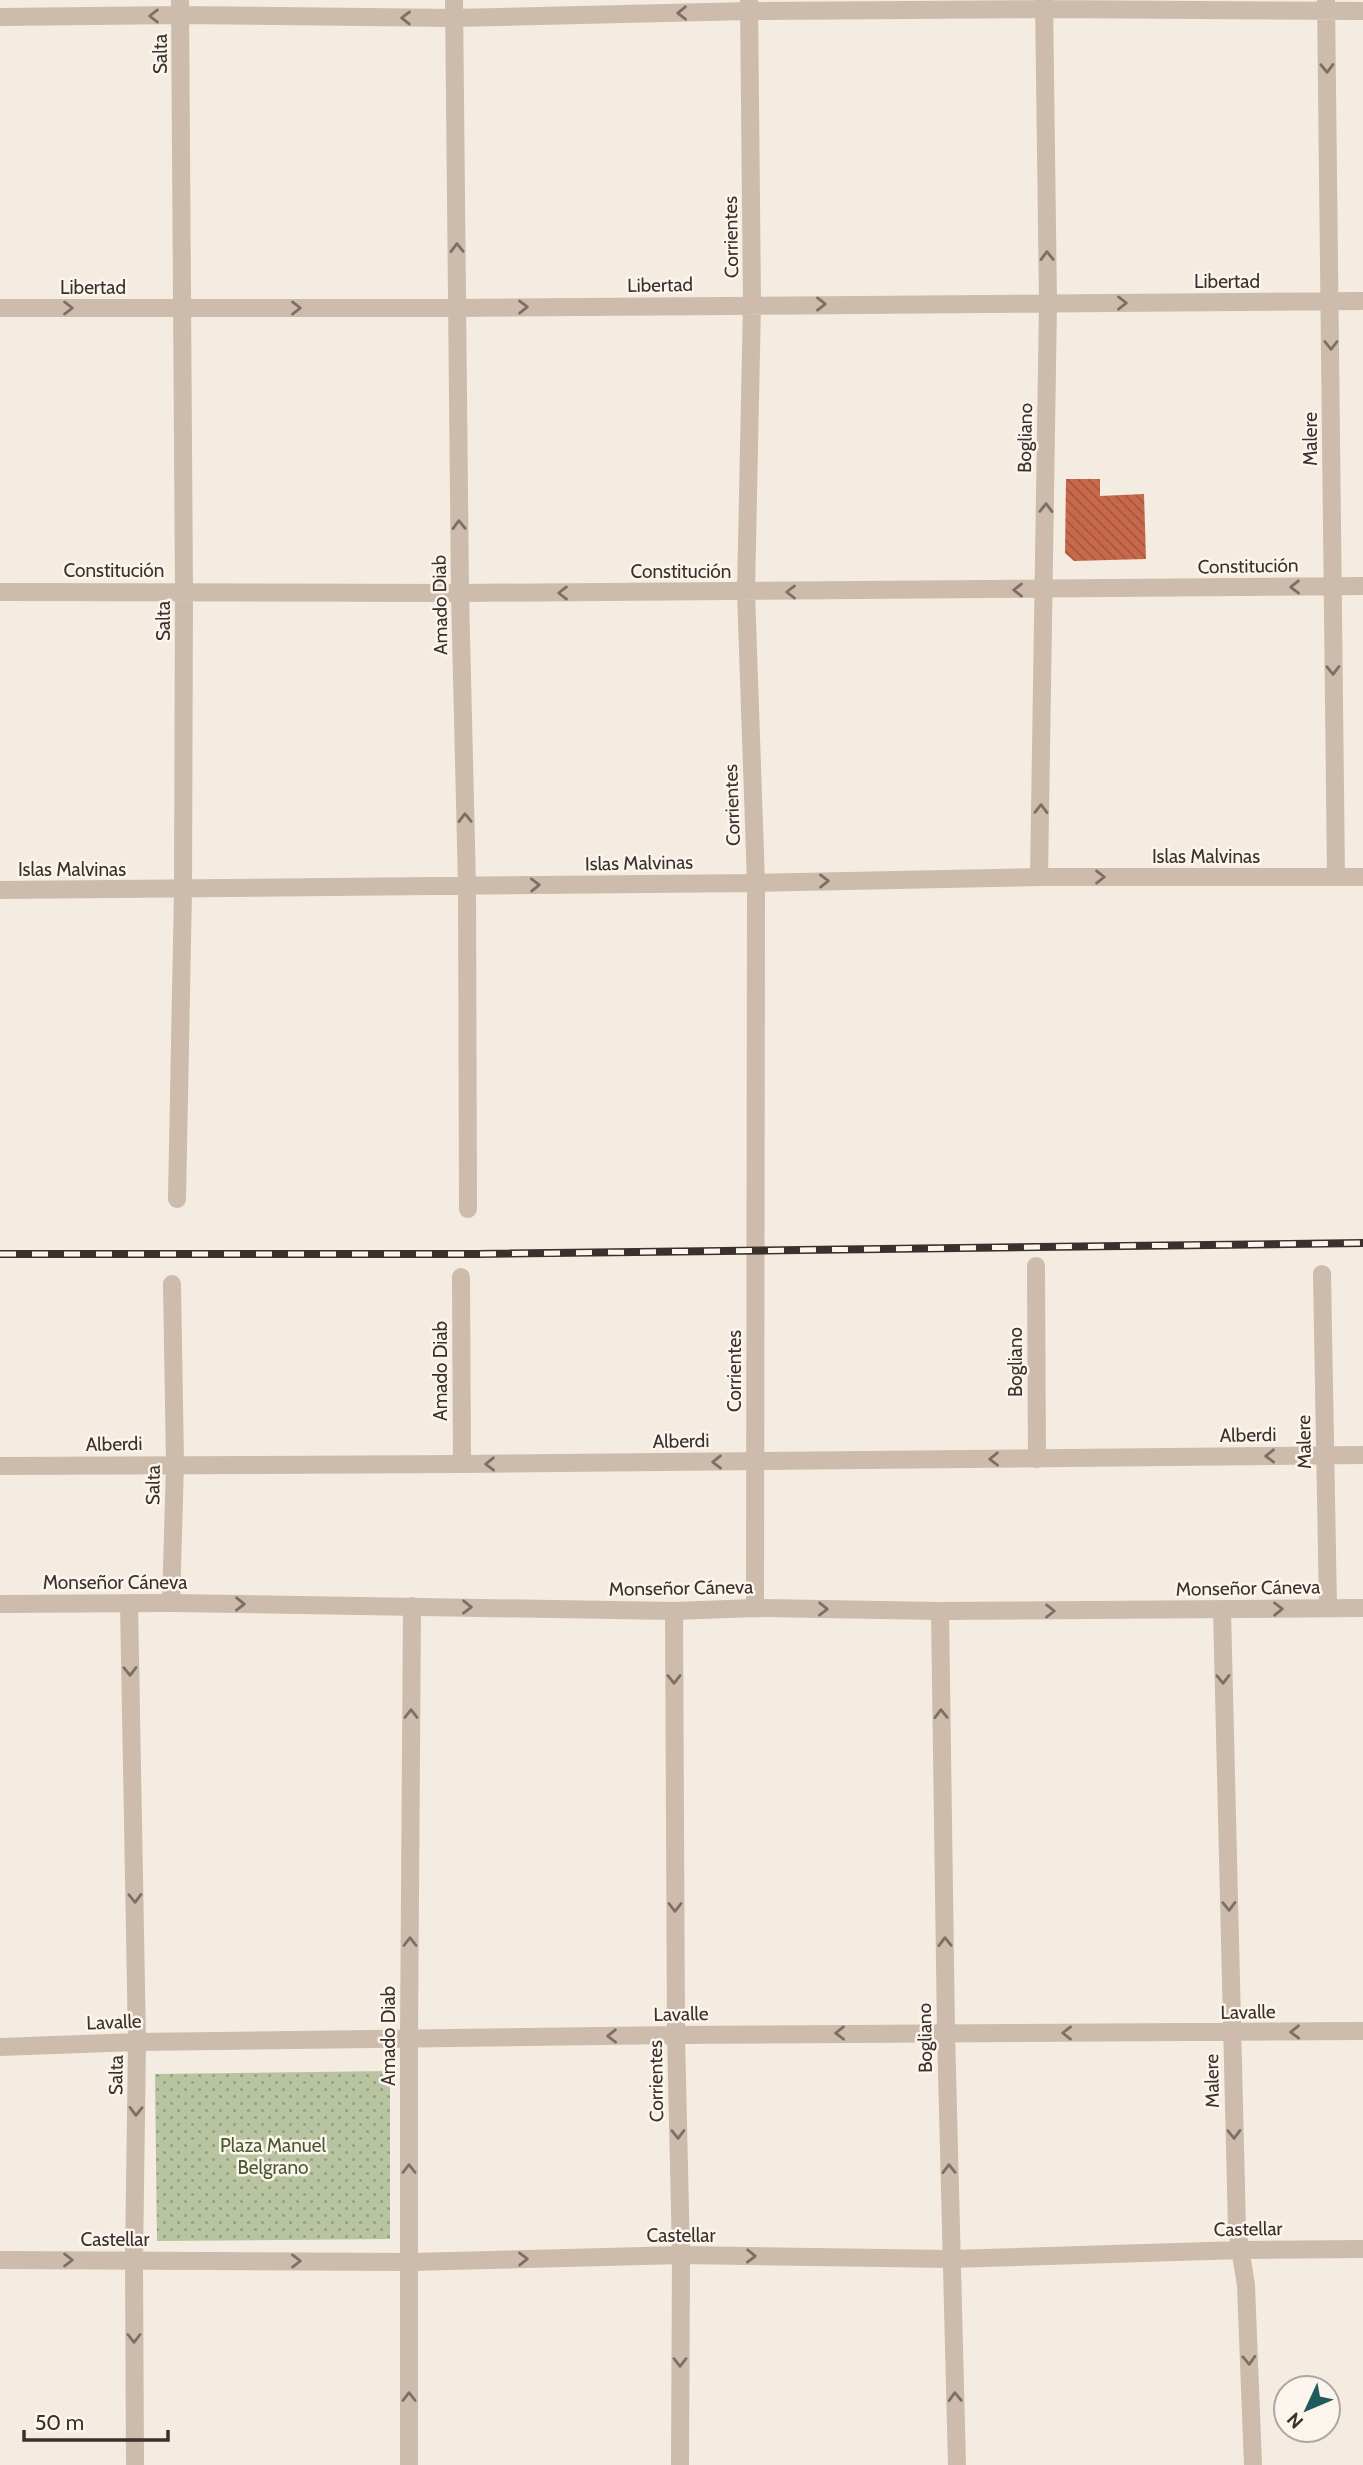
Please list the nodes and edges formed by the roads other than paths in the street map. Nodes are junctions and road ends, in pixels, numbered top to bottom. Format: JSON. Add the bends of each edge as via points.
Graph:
{"nodes":[{"id":1,"x":454,"y":0,"type":"edge"},
{"id":2,"x":1044,"y":5,"type":"edge"},
{"id":3,"x":749,"y":6,"type":"edge"},
{"id":4,"x":1326,"y":6,"type":"edge"},
{"id":5,"x":180,"y":8,"type":"edge"},
{"id":6,"x":1363,"y":11,"type":"edge"},
{"id":7,"x":0,"y":17,"type":"edge"},
{"id":8,"x":454,"y":18,"type":"junction"},
{"id":9,"x":1363,"y":301,"type":"edge"},
{"id":10,"x":1331,"y":302,"type":"junction"},
{"id":11,"x":1048,"y":303,"type":"junction"},
{"id":12,"x":752,"y":304,"type":"junction"},
{"id":13,"x":182,"y":307,"type":"junction"},
{"id":14,"x":0,"y":308,"type":"edge"},
{"id":15,"x":457,"y":308,"type":"junction"},
{"id":16,"x":1332,"y":586,"type":"junction"},
{"id":17,"x":1363,"y":586,"type":"edge"},
{"id":18,"x":1045,"y":590,"type":"junction"},
{"id":19,"x":184,"y":591,"type":"junction"},
{"id":20,"x":0,"y":592,"type":"edge"},
{"id":21,"x":746,"y":592,"type":"junction"},
{"id":22,"x":460,"y":593,"type":"junction"},
{"id":23,"x":1039,"y":877,"type":"junction"},
{"id":24,"x":1336,"y":877,"type":"junction"},
{"id":25,"x":1363,"y":877,"type":"edge"},
{"id":26,"x":756,"y":883,"type":"junction"},
{"id":27,"x":467,"y":886,"type":"junction"},
{"id":28,"x":0,"y":890,"type":"edge"},
{"id":29,"x":183,"y":890,"type":"junction"},
{"id":30,"x":177,"y":1199,"type":"dead end"},
{"id":31,"x":468,"y":1209,"type":"dead end"},
{"id":32,"x":1036,"y":1266,"type":"dead end"},
{"id":33,"x":1322,"y":1274,"type":"dead end"},
{"id":34,"x":461,"y":1277,"type":"dead end"},
{"id":35,"x":172,"y":1284,"type":"dead end"},
{"id":36,"x":1326,"y":1455,"type":"junction"},
{"id":37,"x":1363,"y":1455,"type":"edge"},
{"id":38,"x":1037,"y":1459,"type":"junction"},
{"id":39,"x":754,"y":1461,"type":"junction"},
{"id":40,"x":175,"y":1464,"type":"junction"},
{"id":41,"x":462,"y":1464,"type":"junction"},
{"id":42,"x":0,"y":1466,"type":"edge"},
{"id":43,"x":129,"y":1603,"type":"junction"},
{"id":44,"x":172,"y":1603,"type":"junction"},
{"id":45,"x":0,"y":1604,"type":"edge"},
{"id":46,"x":412,"y":1606,"type":"junction"},
{"id":47,"x":755,"y":1608,"type":"junction"},
{"id":48,"x":1328,"y":1608,"type":"junction"},
{"id":49,"x":1363,"y":1608,"type":"edge"},
{"id":50,"x":1222,"y":1610,"type":"junction"},
{"id":51,"x":674,"y":1611,"type":"junction"},
{"id":52,"x":940,"y":1611,"type":"junction"},
{"id":53,"x":1363,"y":2031,"type":"edge"},
{"id":54,"x":946,"y":2032,"type":"junction"},
{"id":55,"x":1232,"y":2033,"type":"junction"},
{"id":56,"x":676,"y":2035,"type":"junction"},
{"id":57,"x":409,"y":2039,"type":"junction"},
{"id":58,"x":137,"y":2042,"type":"junction"},
{"id":59,"x":0,"y":2047,"type":"edge"},
{"id":60,"x":1363,"y":2249,"type":"edge"},
{"id":61,"x":1241,"y":2250,"type":"junction"},
{"id":62,"x":681,"y":2255,"type":"junction"},
{"id":63,"x":951,"y":2259,"type":"junction"},
{"id":64,"x":0,"y":2260,"type":"edge"},
{"id":65,"x":134,"y":2260,"type":"junction"},
{"id":66,"x":409,"y":2262,"type":"junction"},
{"id":67,"x":135,"y":2465,"type":"edge"},
{"id":68,"x":409,"y":2465,"type":"edge"},
{"id":69,"x":680,"y":2465,"type":"edge"},
{"id":70,"x":957,"y":2465,"type":"edge"},
{"id":71,"x":1253,"y":2465,"type":"edge"}],
"edges":[{"from":1,"to":8,"type":"street","name":"Amado Diab"},
{"from":2,"to":3,"type":"street"},
{"from":2,"to":4,"type":"street"},
{"from":11,"to":2,"type":"street","name":"Bogliano","one_way":true},
{"from":3,"to":8,"type":"street","one_way":true},
{"from":3,"to":12,"type":"street","name":"Corrientes"},
{"from":4,"to":6,"type":"street"},
{"from":4,"to":10,"type":"street","name":"Malere","one_way":true},
{"from":5,"to":7,"type":"street","one_way":true},
{"from":8,"to":5,"type":"street","one_way":true},
{"from":5,"to":13,"type":"street","name":"Salta"},
{"from":15,"to":8,"type":"street","name":"Amado Diab","one_way":true},
{"from":9,"to":10,"type":"street","name":"Libertad"},
{"from":11,"to":10,"type":"street","name":"Libertad","one_way":true},
{"from":10,"to":16,"type":"street","name":"Malere","one_way":true},
{"from":12,"to":11,"type":"street","name":"Libertad","one_way":true},
{"from":18,"to":11,"type":"street","name":"Bogliano","one_way":true},
{"from":15,"to":12,"type":"street","name":"Libertad","one_way":true},
{"from":12,"to":21,"type":"street","name":"Corrientes"},
{"from":14,"to":13,"type":"street","name":"Libertad","one_way":true},
{"from":13,"to":15,"type":"street","name":"Libertad","one_way":true},
{"from":13,"to":19,"type":"street","name":"Salta"},
{"from":22,"to":15,"type":"street","name":"Amado Diab","one_way":true},
{"from":16,"to":17,"type":"street","name":"Constitución"},
{"from":16,"to":18,"type":"street","name":"Constitución","one_way":true},
{"from":16,"to":24,"type":"street","name":"Malere","one_way":true},
{"from":18,"to":21,"type":"street","name":"Constitución","one_way":true},
{"from":23,"to":18,"type":"street","name":"Bogliano","one_way":true},
{"from":19,"to":20,"type":"street","name":"Constitución"},
{"from":19,"to":22,"type":"street","name":"Constitución"},
{"from":19,"to":29,"type":"street","name":"Salta"},
{"from":21,"to":22,"type":"street","name":"Constitución","one_way":true},
{"from":21,"to":26,"type":"street","name":"Corrientes"},
{"from":27,"to":22,"type":"street","name":"Amado Diab","one_way":true},
{"from":23,"to":24,"type":"street","name":"Islas Malvinas","one_way":true},
{"from":26,"to":23,"type":"street","name":"Islas Malvinas","one_way":true},
{"from":24,"to":25,"type":"street","name":"Islas Malvinas"},
{"from":27,"to":26,"type":"street","name":"Islas Malvinas","one_way":true},
{"from":26,"to":39,"type":"street","name":"Corrientes"},
{"from":27,"to":29,"type":"street","name":"Islas Malvinas"},
{"from":27,"to":31,"type":"street","name":"Amado Diab"},
{"from":28,"to":29,"type":"street","name":"Islas Malvinas"},
{"from":29,"to":30,"type":"street","name":"Salta"},
{"from":32,"to":38,"type":"street","name":"Bogliano"},
{"from":33,"to":36,"type":"street","name":"Malere"},
{"from":34,"to":41,"type":"street","name":"Amado Diab"},
{"from":35,"to":40,"type":"street","name":"Salta"},
{"from":36,"to":37,"type":"street","name":"Alberdi"},
{"from":36,"to":38,"type":"street","name":"Alberdi","one_way":true},
{"from":36,"to":48,"type":"street","name":"Malere"},
{"from":38,"to":39,"type":"street","name":"Alberdi","one_way":true},
{"from":39,"to":41,"type":"street","name":"Alberdi","one_way":true},
{"from":39,"to":47,"type":"street","name":"Corrientes"},
{"from":40,"to":41,"type":"street","name":"Alberdi"},
{"from":40,"to":42,"type":"street","name":"Alberdi"},
{"from":40,"to":44,"type":"street","name":"Salta"},
{"from":43,"to":44,"type":"street","name":"Monseñor Cáneva"},
{"from":43,"to":45,"type":"street","name":"Monseñor Cáneva"},
{"from":43,"to":58,"type":"street","name":"Salta","one_way":true},
{"from":44,"to":46,"type":"street","name":"Monseñor Cáneva","one_way":true},
{"from":46,"to":51,"type":"street","name":"Monseñor Cáneva","one_way":true},
{"from":57,"to":46,"type":"street","name":"Amado Diab","one_way":true},
{"from":47,"to":51,"type":"street","name":"Monseñor Cáneva"},
{"from":47,"to":52,"type":"street","name":"Monseñor Cáneva","one_way":true},
{"from":48,"to":49,"type":"street","name":"Monseñor Cáneva"},
{"from":50,"to":48,"type":"street","name":"Monseñor Cáneva","one_way":true},
{"from":52,"to":50,"type":"street","name":"Monseñor Cáneva","one_way":true},
{"from":50,"to":55,"type":"street","name":"Malere","one_way":true},
{"from":51,"to":56,"type":"street","name":"Corrientes","one_way":true},
{"from":54,"to":52,"type":"street","name":"Bogliano","one_way":true},
{"from":53,"to":55,"type":"street","name":"Lavalle","one_way":true},
{"from":55,"to":54,"type":"street","name":"Lavalle","one_way":true},
{"from":54,"to":56,"type":"street","name":"Lavalle","one_way":true},
{"from":63,"to":54,"type":"street","name":"Bogliano","one_way":true},
{"from":55,"to":61,"type":"street","name":"Malere","one_way":true},
{"from":56,"to":57,"type":"street","name":"Lavalle","one_way":true},
{"from":56,"to":62,"type":"street","name":"Corrientes","one_way":true},
{"from":57,"to":58,"type":"street","name":"Lavalle"},
{"from":66,"to":57,"type":"street","name":"Amado Diab","one_way":true},
{"from":58,"to":59,"type":"street","name":"Lavalle"},
{"from":58,"to":65,"type":"street","name":"Salta","one_way":true},
{"from":60,"to":61,"type":"street","name":"Castellar"},
{"from":61,"to":63,"type":"street","name":"Castellar"},
{"from":61,"to":71,"type":"street","name":"Malere","one_way":true},
{"from":62,"to":63,"type":"street","name":"Castellar","one_way":true},
{"from":66,"to":62,"type":"street","name":"Castellar","one_way":true},
{"from":62,"to":69,"type":"street","name":"Corrientes","one_way":true},
{"from":70,"to":63,"type":"street","name":"Bogliano","one_way":true},
{"from":64,"to":65,"type":"street","name":"Castellar","one_way":true},
{"from":65,"to":66,"type":"street","name":"Castellar","one_way":true},
{"from":65,"to":67,"type":"street","name":"Salta","one_way":true},
{"from":68,"to":66,"type":"street","name":"Amado Diab","one_way":true}]}
